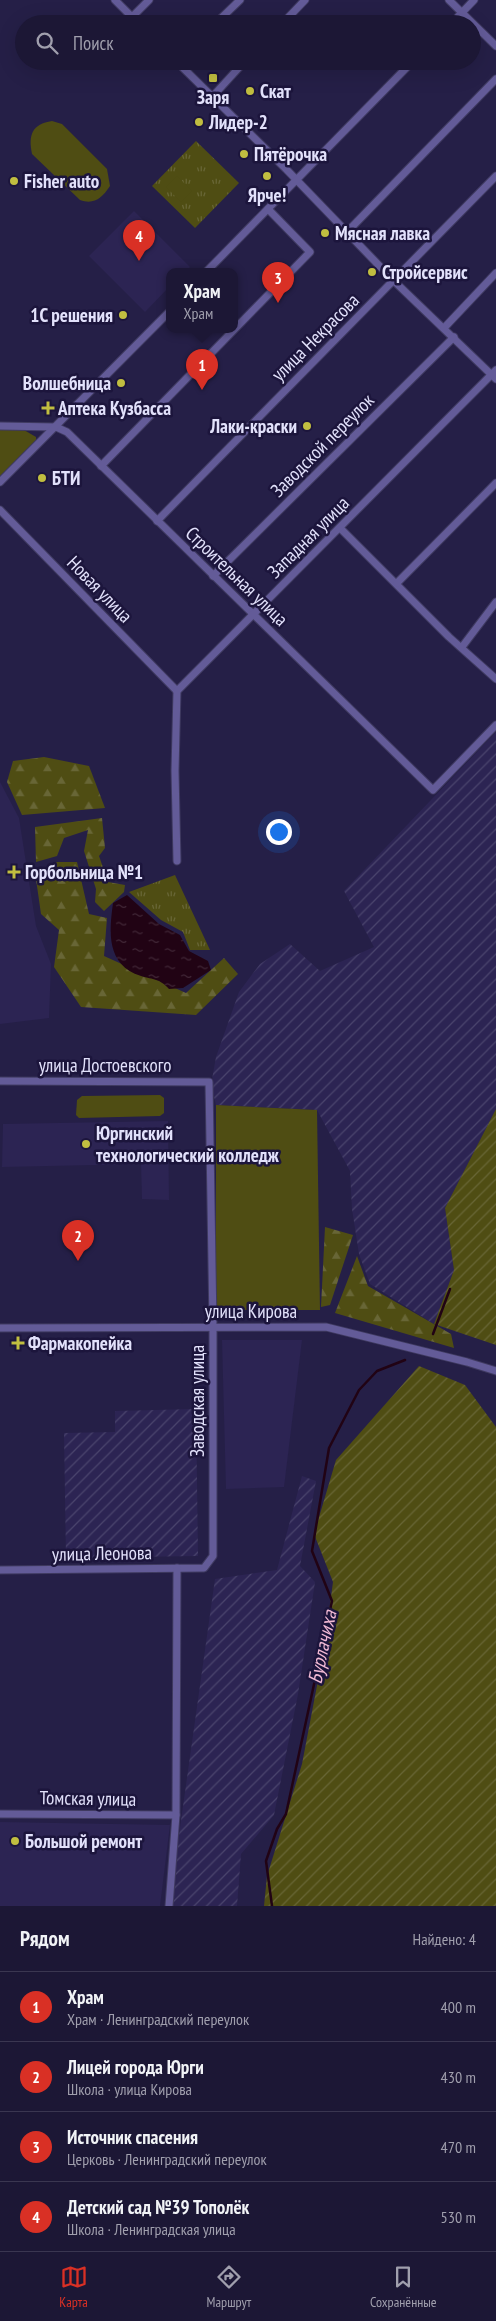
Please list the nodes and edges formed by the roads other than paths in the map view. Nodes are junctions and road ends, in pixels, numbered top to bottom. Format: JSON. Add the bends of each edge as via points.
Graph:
{"nodes":[{"id":1,"x":115,"y":0,"type":"edge"},
{"id":2,"x":149,"y":0,"type":"edge"},
{"id":3,"x":240,"y":0,"type":"edge"},
{"id":4,"x":305,"y":0,"type":"edge"},
{"id":5,"x":449,"y":0,"type":"edge"},
{"id":6,"x":474,"y":0,"type":"edge"},
{"id":7,"x":462,"y":13,"type":"joint"},
{"id":8,"x":130,"y":15,"type":"edge"},
{"id":9,"x":134,"y":15,"type":"edge"},
{"id":10,"x":224,"y":15,"type":"edge"},
{"id":11,"x":291,"y":15,"type":"edge"},
{"id":12,"x":481,"y":31,"type":"edge"},
{"id":13,"x":496,"y":46,"type":"edge"},
{"id":14,"x":186,"y":70,"type":"edge"},
{"id":15,"x":237,"y":70,"type":"edge"},
{"id":16,"x":404,"y":70,"type":"edge"},
{"id":17,"x":496,"y":79,"type":"edge"},
{"id":18,"x":213,"y":96,"type":"junction"},
{"id":19,"x":496,"y":176,"type":"edge"},
{"id":20,"x":296,"y":180,"type":"junction"},
{"id":21,"x":268,"y":209,"type":"junction"},
{"id":22,"x":348,"y":231,"type":"junction"},
{"id":23,"x":210,"y":268,"type":"edge"},
{"id":24,"x":496,"y":273,"type":"edge"},
{"id":25,"x":394,"y":281,"type":"junction"},
{"id":26,"x":166,"y":315,"type":"edge"},
{"id":27,"x":238,"y":326,"type":"edge"},
{"id":28,"x":444,"y":328,"type":"junction"},
{"id":29,"x":231,"y":333,"type":"edge"},
{"id":30,"x":454,"y":337,"type":"junction"},
{"id":31,"x":494,"y":374,"type":"edge"},
{"id":32,"x":0,"y":426,"type":"edge"},
{"id":33,"x":56,"y":426,"type":"junction"},
{"id":34,"x":101,"y":466,"type":"junction"},
{"id":35,"x":0,"y":482,"type":"edge"},
{"id":36,"x":496,"y":483,"type":"edge"},
{"id":37,"x":0,"y":510,"type":"edge"},
{"id":38,"x":157,"y":521,"type":"junction"},
{"id":39,"x":340,"y":528,"type":"junction"},
{"id":40,"x":213,"y":576,"type":"junction"},
{"id":41,"x":397,"y":583,"type":"junction"},
{"id":42,"x":496,"y":602,"type":"edge"},
{"id":43,"x":253,"y":615,"type":"junction"},
{"id":44,"x":462,"y":647,"type":"junction"},
{"id":45,"x":496,"y":678,"type":"edge"},
{"id":46,"x":177,"y":691,"type":"junction"},
{"id":47,"x":496,"y":725,"type":"edge"},
{"id":48,"x":177,"y":862,"type":"dead end"},
{"id":49,"x":0,"y":1081,"type":"edge"},
{"id":50,"x":209,"y":1082,"type":"joint"},
{"id":51,"x":213,"y":1326,"type":"junction"},
{"id":52,"x":0,"y":1328,"type":"edge"},
{"id":53,"x":496,"y":1371,"type":"edge"},
{"id":54,"x":177,"y":1568,"type":"junction"},
{"id":55,"x":204,"y":1568,"type":"joint"},
{"id":56,"x":0,"y":1570,"type":"edge"},
{"id":57,"x":0,"y":1814,"type":"edge"},
{"id":58,"x":176,"y":1815,"type":"junction"},
{"id":59,"x":169,"y":1906,"type":"edge"}],
"edges":[{"from":1,"to":8,"type":"street"},
{"from":2,"to":9,"type":"street"},
{"from":3,"to":10,"type":"street"},
{"from":4,"to":11,"type":"street"},
{"from":5,"to":7,"type":"street"},
{"from":6,"to":7,"type":"street"},
{"from":12,"to":13,"type":"street"},
{"from":14,"to":18,"type":"street"},
{"from":15,"to":18,"type":"street"},
{"from":16,"to":20,"type":"street"},
{"from":17,"to":22,"type":"street"},
{"from":18,"to":20,"type":"street"},
{"from":19,"to":25,"type":"street","name":"улица Некрасова"},
{"from":20,"to":21,"type":"street"},
{"from":20,"to":22,"type":"street"},
{"from":21,"to":23,"type":"street"},
{"from":21,"to":27,"type":"street","via":[[310,252]]},
{"from":22,"to":25,"type":"street"},
{"from":24,"to":28,"type":"street"},
{"from":25,"to":28,"type":"street"},
{"from":25,"to":38,"type":"street","name":"улица Некрасова"},
{"from":26,"to":33,"type":"street"},
{"from":28,"to":30,"type":"street"},
{"from":29,"to":34,"type":"street"},
{"from":30,"to":31,"type":"street"},
{"from":30,"to":40,"type":"street","name":"Заводской переулок"},
{"from":31,"to":39,"type":"street","name":"Западная улица"},
{"from":32,"to":33,"type":"street"},
{"from":33,"to":34,"type":"street","name":"Строительная улица","via":[[67,432]]},
{"from":33,"to":35,"type":"street"},
{"from":34,"to":38,"type":"street","name":"Строительная улица"},
{"from":36,"to":41,"type":"street"},
{"from":37,"to":46,"type":"street","name":"Новая улица"},
{"from":38,"to":40,"type":"street","name":"Строительная улица"},
{"from":39,"to":41,"type":"street"},
{"from":39,"to":43,"type":"street","name":"Западная улица"},
{"from":40,"to":43,"type":"street","name":"Строительная улица"},
{"from":41,"to":44,"type":"street"},
{"from":42,"to":44,"type":"street"},
{"from":43,"to":46,"type":"street","name":"Западная улица"},
{"from":43,"to":47,"type":"street","name":"Строительная улица","via":[[433,790]]},
{"from":44,"to":45,"type":"street"},
{"from":46,"to":48,"type":"street"},
{"from":49,"to":50,"type":"street","name":"улица Достоевского"},
{"from":50,"to":51,"type":"street","name":"Заводская улица"},
{"from":51,"to":52,"type":"street","name":"улица Кирова"},
{"from":51,"to":53,"type":"street","name":"улица Кирова","via":[[334,1329]]},
{"from":51,"to":55,"type":"street","name":"Заводская улица","via":[[212,1556]]},
{"from":54,"to":55,"type":"street","name":"улица Леонова"},
{"from":54,"to":56,"type":"street","name":"улица Леонова"},
{"from":54,"to":58,"type":"street"},
{"from":57,"to":58,"type":"street","name":"Томская улица"},
{"from":58,"to":59,"type":"street"}]}
